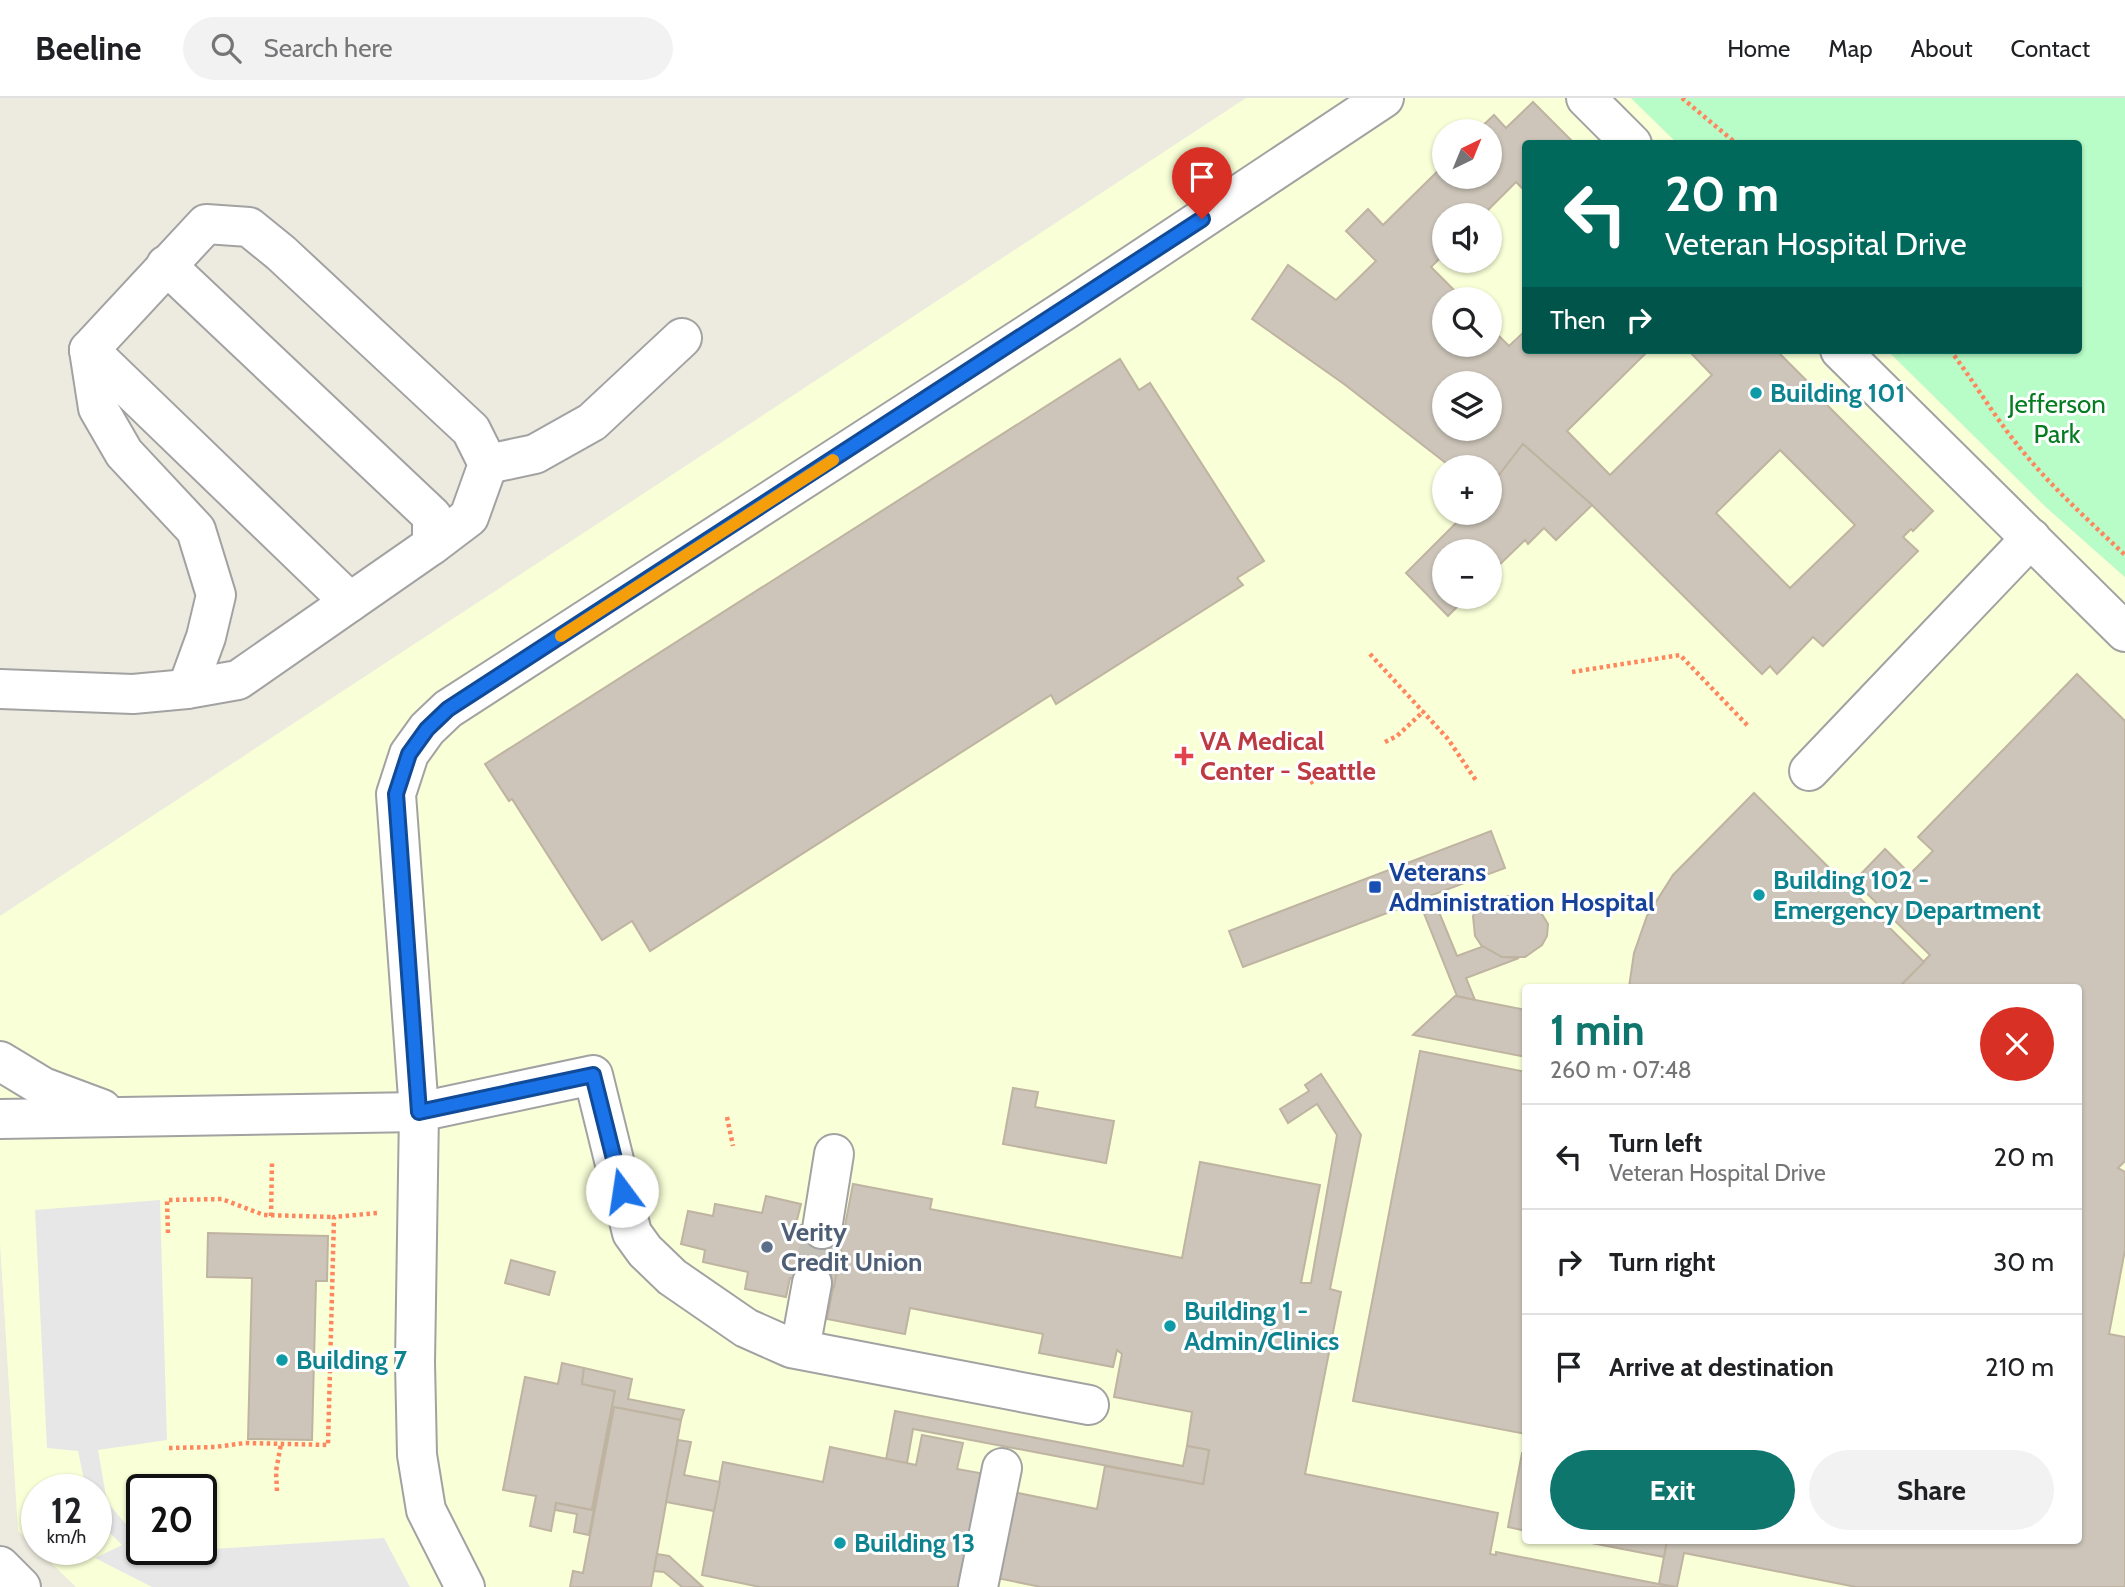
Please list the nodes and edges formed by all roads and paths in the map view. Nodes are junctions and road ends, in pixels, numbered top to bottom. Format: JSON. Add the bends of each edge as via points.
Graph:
{"nodes":[{"id":1,"x":1384,"y":98,"type":"edge"},
{"id":2,"x":1586,"y":98,"type":"edge"},
{"id":3,"x":1682,"y":98,"type":"edge"},
{"id":4,"x":1628,"y":140,"type":"edge"},
{"id":5,"x":1732,"y":140,"type":"edge"},
{"id":6,"x":166,"y":265,"type":"junction"},
{"id":7,"x":682,"y":338,"type":"dead end"},
{"id":8,"x":89,"y":350,"type":"junction"},
{"id":9,"x":1844,"y":354,"type":"edge"},
{"id":10,"x":1953,"y":354,"type":"edge"},
{"id":11,"x":488,"y":464,"type":"junction"},
{"id":12,"x":2031,"y":538,"type":"junction"},
{"id":13,"x":432,"y":545,"type":"junction"},
{"id":14,"x":2125,"y":555,"type":"edge"},
{"id":15,"x":350,"y":603,"type":"junction"},
{"id":16,"x":2125,"y":632,"type":"edge"},
{"id":17,"x":1370,"y":654,"type":"dead end"},
{"id":18,"x":1572,"y":672,"type":"dead end"},
{"id":19,"x":0,"y":689,"type":"edge"},
{"id":20,"x":187,"y":689,"type":"junction"},
{"id":21,"x":1424,"y":711,"type":"junction"},
{"id":22,"x":1748,"y":726,"type":"dead end"},
{"id":23,"x":1385,"y":742,"type":"dead end"},
{"id":24,"x":1343,"y":765,"type":"dead end"},
{"id":25,"x":1809,"y":771,"type":"dead end"},
{"id":26,"x":1477,"y":782,"type":"dead end"},
{"id":27,"x":1310,"y":783,"type":"dead end"},
{"id":28,"x":0,"y":1060,"type":"edge"},
{"id":29,"x":419,"y":1112,"type":"junction"},
{"id":30,"x":124,"y":1117,"type":"junction"},
{"id":31,"x":727,"y":1117,"type":"dead end"},
{"id":32,"x":0,"y":1119,"type":"edge"},
{"id":33,"x":733,"y":1146,"type":"dead end"},
{"id":34,"x":834,"y":1154,"type":"dead end"},
{"id":35,"x":272,"y":1163,"type":"dead end"},
{"id":36,"x":380,"y":1213,"type":"dead end"},
{"id":37,"x":271,"y":1216,"type":"junction"},
{"id":38,"x":334,"y":1217,"type":"junction"},
{"id":39,"x":821,"y":1229,"type":"tunnel mouth"},
{"id":40,"x":168,"y":1233,"type":"dead end"},
{"id":41,"x":812,"y":1283,"type":"tunnel mouth"},
{"id":42,"x":800,"y":1349,"type":"junction"},
{"id":43,"x":1089,"y":1405,"type":"dead end"},
{"id":44,"x":281,"y":1444,"type":"junction"},
{"id":45,"x":169,"y":1448,"type":"dead end"},
{"id":46,"x":1002,"y":1468,"type":"dead end"},
{"id":47,"x":276,"y":1491,"type":"dead end"},
{"id":48,"x":0,"y":1566,"type":"edge"},
{"id":49,"x":21,"y":1587,"type":"edge"},
{"id":50,"x":465,"y":1587,"type":"edge"},
{"id":51,"x":978,"y":1587,"type":"edge"}],
"edges":[{"from":1,"to":29,"type":"street","via":[[448,709],[427,729],[409,754],[396,794]]},
{"from":2,"to":4,"type":"street"},
{"from":3,"to":5,"type":"path"},
{"from":6,"to":8,"type":"street"},
{"from":6,"to":11,"type":"street","via":[[206,224],[249,227],[471,430]]},
{"from":6,"to":13,"type":"street","via":[[432,516]]},
{"from":7,"to":11,"type":"street","via":[[592,422],[536,454]]},
{"from":8,"to":15,"type":"street"},
{"from":8,"to":20,"type":"street","via":[[97,408],[124,453],[196,530],[216,596]]},
{"from":9,"to":12,"type":"street"},
{"from":10,"to":14,"type":"path","via":[[2046,478]]},
{"from":11,"to":13,"type":"street","via":[[469,517]]},
{"from":12,"to":16,"type":"street"},
{"from":12,"to":25,"type":"street"},
{"from":13,"to":15,"type":"street"},
{"from":15,"to":20,"type":"street","via":[[238,680]]},
{"from":17,"to":21,"type":"path"},
{"from":18,"to":22,"type":"path","via":[[1680,655]]},
{"from":19,"to":20,"type":"street","via":[[133,694]]},
{"from":21,"to":23,"type":"path"},
{"from":21,"to":26,"type":"path"},
{"from":24,"to":27,"type":"path"},
{"from":28,"to":30,"type":"street","via":[[43,1087]]},
{"from":29,"to":30,"type":"street"},
{"from":29,"to":42,"type":"street","via":[[593,1075],[632,1233],[645,1251],[672,1277],[746,1328]]},
{"from":29,"to":50,"type":"street","via":[[418,1464],[426,1510]]},
{"from":30,"to":32,"type":"street"},
{"from":31,"to":33,"type":"path"},
{"from":34,"to":39,"type":"street"},
{"from":35,"to":37,"type":"path"},
{"from":36,"to":38,"type":"path"},
{"from":37,"to":38,"type":"path"},
{"from":37,"to":40,"type":"path","via":[[222,1199],[167,1200]]},
{"from":38,"to":44,"type":"path","via":[[328,1445]]},
{"from":41,"to":42,"type":"street"},
{"from":42,"to":43,"type":"street"},
{"from":44,"to":45,"type":"path"},
{"from":44,"to":47,"type":"path"},
{"from":46,"to":51,"type":"street"},
{"from":48,"to":49,"type":"street"}]}
